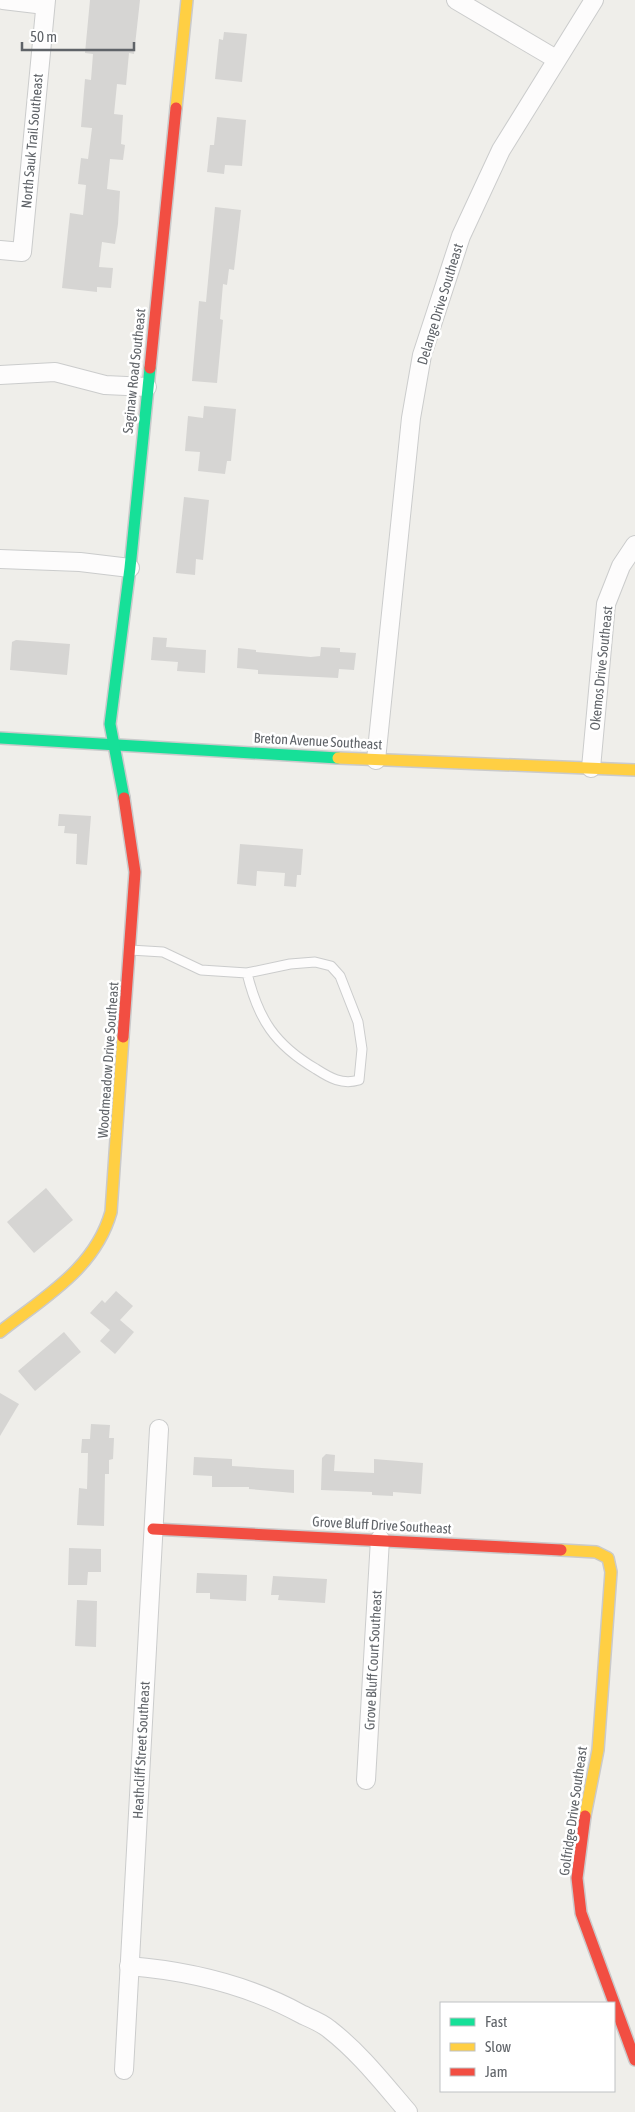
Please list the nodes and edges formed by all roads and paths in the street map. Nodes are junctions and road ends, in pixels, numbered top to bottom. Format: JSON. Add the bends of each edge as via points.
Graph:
{"nodes":[{"id":1,"x":3,"y":0,"type":"edge"},
{"id":2,"x":187,"y":0,"type":"edge"},
{"id":3,"x":456,"y":0,"type":"edge"},
{"id":4,"x":594,"y":0,"type":"edge"},
{"id":5,"x":46,"y":2,"type":"edge"},
{"id":6,"x":556,"y":59,"type":"junction"},
{"id":7,"x":0,"y":250,"type":"edge"},
{"id":8,"x":0,"y":375,"type":"edge"},
{"id":9,"x":147,"y":387,"type":"junction"},
{"id":10,"x":635,"y":545,"type":"edge"},
{"id":11,"x":0,"y":559,"type":"edge"},
{"id":12,"x":130,"y":568,"type":"junction"},
{"id":13,"x":0,"y":738,"type":"edge"},
{"id":14,"x":113,"y":745,"type":"junction"},
{"id":15,"x":376,"y":760,"type":"junction"},
{"id":16,"x":591,"y":768,"type":"junction"},
{"id":17,"x":635,"y":770,"type":"edge"},
{"id":18,"x":130,"y":950,"type":"junction"},
{"id":19,"x":247,"y":973,"type":"junction"},
{"id":20,"x":0,"y":1332,"type":"edge"},
{"id":21,"x":159,"y":1429,"type":"dead end"},
{"id":22,"x":153,"y":1529,"type":"junction"},
{"id":23,"x":380,"y":1540,"type":"junction"},
{"id":24,"x":608,"y":1558,"type":"joint"},
{"id":25,"x":366,"y":1780,"type":"dead end"},
{"id":26,"x":129,"y":1966,"type":"junction"},
{"id":27,"x":614,"y":2002,"type":"edge"},
{"id":28,"x":615,"y":2006,"type":"edge"},
{"id":29,"x":635,"y":2060,"type":"edge"},
{"id":30,"x":124,"y":2070,"type":"dead end"},
{"id":31,"x":408,"y":2112,"type":"edge"}],
"edges":[{"from":1,"to":5,"type":"street"},
{"from":2,"to":9,"type":"street","name":"Saginaw Road Southeast"},
{"from":3,"to":6,"type":"street"},
{"from":4,"to":6,"type":"street","name":"Delange Drive Southeast"},
{"from":5,"to":7,"type":"street","name":"North Sauk Trail Southeast","via":[[22,252]]},
{"from":6,"to":15,"type":"street","name":"Delange Drive Southeast","via":[[501,150],[461,236],[422,355],[411,418]]},
{"from":8,"to":9,"type":"street","via":[[55,372],[105,385]]},
{"from":9,"to":12,"type":"street","name":"Saginaw Road Southeast"},
{"from":10,"to":16,"type":"street","name":"Okemos Drive Southeast","via":[[621,566],[606,604]]},
{"from":11,"to":12,"type":"street","via":[[80,562]]},
{"from":12,"to":14,"type":"street","name":"Saginaw Road Southeast","via":[[110,724]]},
{"from":13,"to":14,"type":"street","name":"Breton Avenue Southeast"},
{"from":14,"to":15,"type":"street","name":"Breton Avenue Southeast"},
{"from":14,"to":18,"type":"street","name":"Woodmeadow Drive Southeast","via":[[135,872]]},
{"from":15,"to":16,"type":"street","name":"Breton Avenue Southeast"},
{"from":16,"to":17,"type":"street","name":"Breton Avenue Southeast"},
{"from":18,"to":19,"type":"lane","via":[[163,952],[201,970]]},
{"from":18,"to":20,"type":"street","name":"Woodmeadow Drive Southeast","via":[[115,1180],[105,1231],[81,1264]]},
{"from":19,"to":19,"type":"lane","via":[[315,962],[335,969],[358,1022],[362,1049],[359,1080],[347,1082],[331,1078],[298,1059],[281,1044],[254,1002]]},
{"from":21,"to":22,"type":"street","name":"Heathcliff Street Southeast"},
{"from":22,"to":23,"type":"street","name":"Grove Bluff Drive Southeast"},
{"from":22,"to":26,"type":"street","name":"Heathcliff Street Southeast"},
{"from":23,"to":24,"type":"street","name":"Grove Bluff Drive Southeast","via":[[596,1552]]},
{"from":23,"to":25,"type":"street","name":"Grove Bluff Court Southeast"},
{"from":24,"to":27,"type":"street","name":"Golfridge Drive Southeast","via":[[611,1572],[598,1750],[577,1878],[581,1913]]},
{"from":26,"to":30,"type":"street","name":"Heathcliff Street Southeast"},
{"from":26,"to":31,"type":"street","via":[[232,1984],[285,2005],[328,2029],[367,2064]]},
{"from":28,"to":29,"type":"street","name":"Golfridge Drive Southeast"}]}
